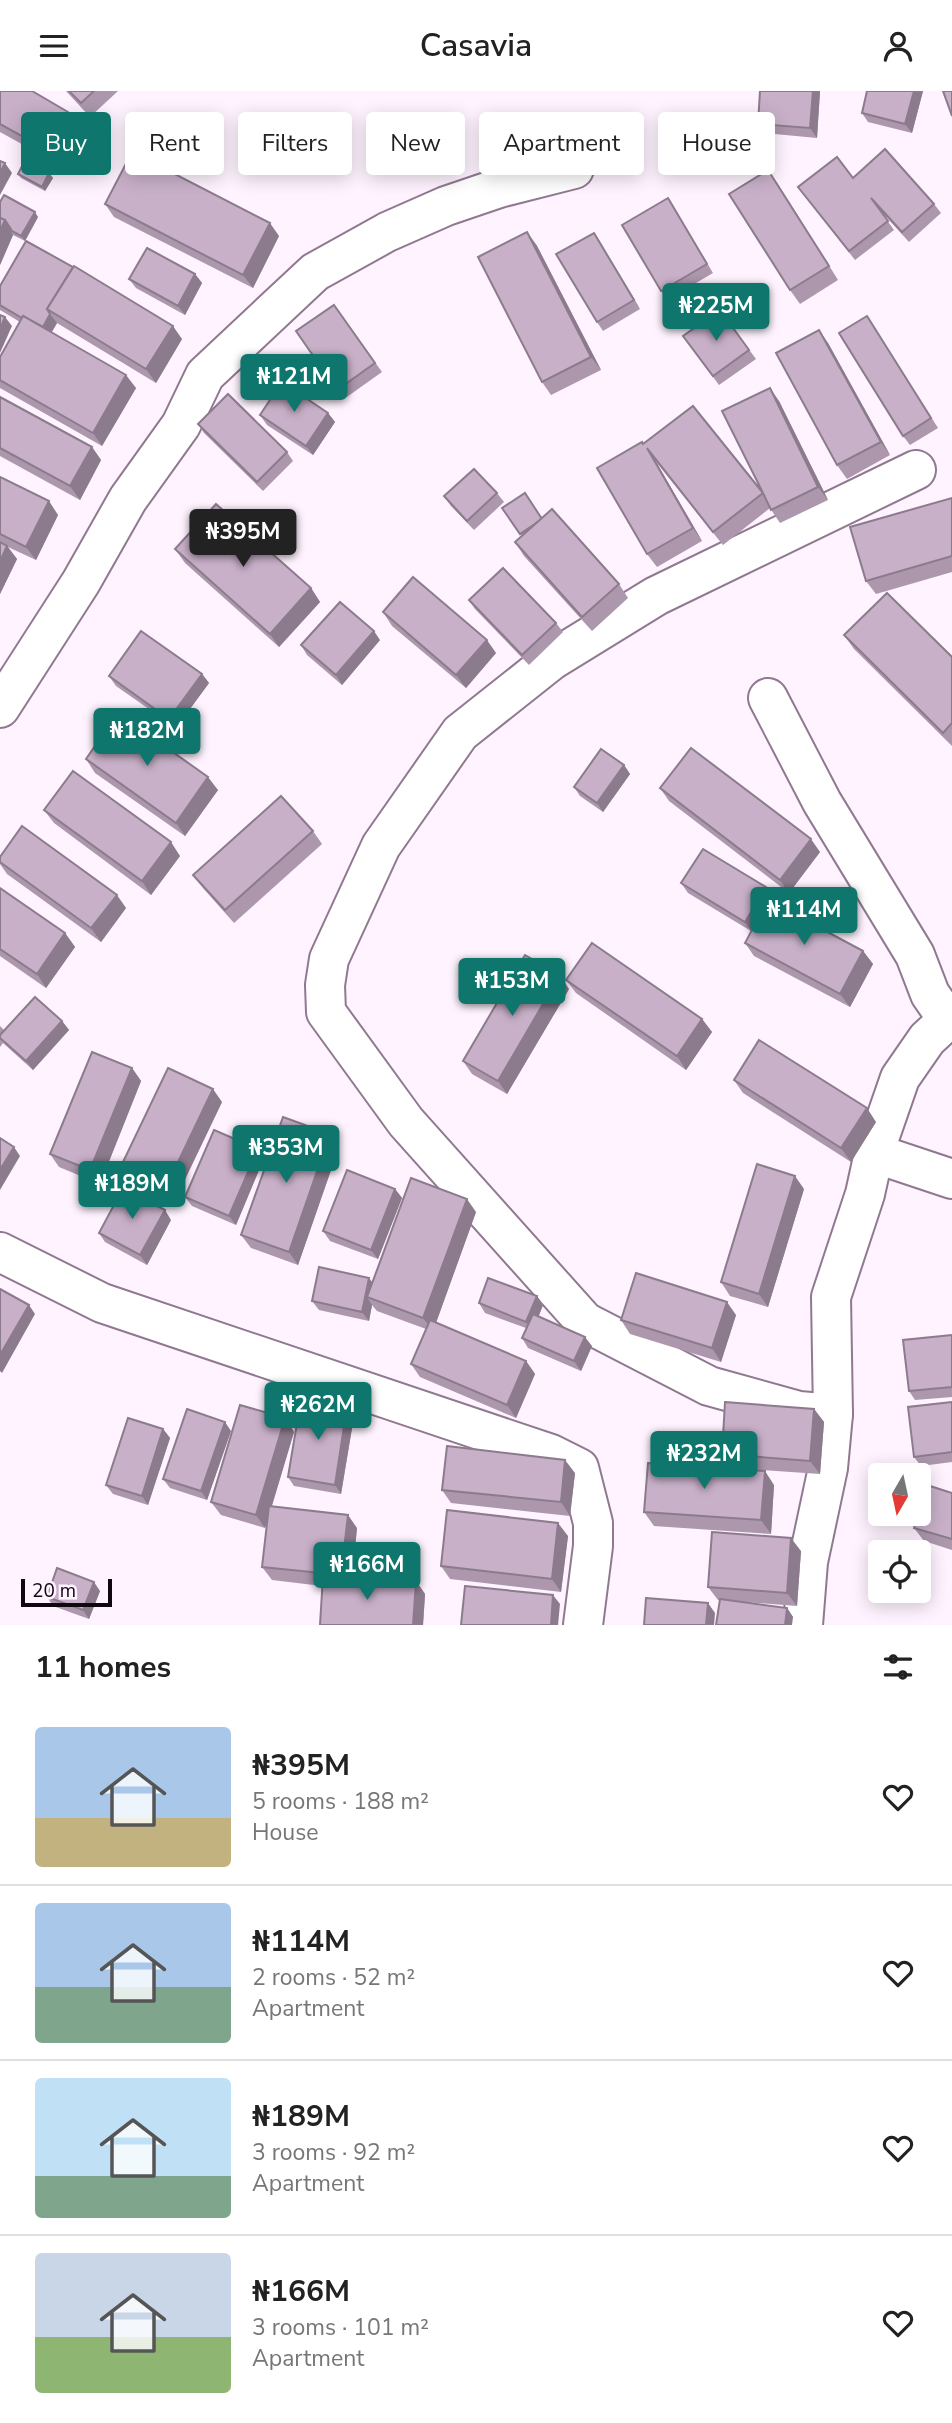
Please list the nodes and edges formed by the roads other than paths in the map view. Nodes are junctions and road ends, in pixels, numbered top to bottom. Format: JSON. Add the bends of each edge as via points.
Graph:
{"nodes":[{"id":1,"x":550,"y":175,"type":"edge"},
{"id":2,"x":916,"y":470,"type":"dead end"},
{"id":3,"x":768,"y":698,"type":"dead end"},
{"id":4,"x":0,"y":708,"type":"edge"},
{"id":5,"x":950,"y":1018,"type":"edge"},
{"id":6,"x":874,"y":1153,"type":"junction"},
{"id":7,"x":952,"y":1179,"type":"edge"},
{"id":8,"x":0,"y":1252,"type":"edge"},
{"id":9,"x":833,"y":1414,"type":"junction"},
{"id":10,"x":583,"y":1625,"type":"edge"},
{"id":11,"x":803,"y":1625,"type":"edge"}],
"edges":[{"from":1,"to":4,"type":"street","via":[[446,206],[315,272],[205,375],[181,425],[128,499]]},
{"from":2,"to":9,"type":"street","via":[[656,596],[552,660],[460,733],[381,846],[329,959],[325,985],[326,1012],[406,1122],[585,1322],[709,1386],[799,1411]]},
{"from":3,"to":5,"type":"street","via":[[822,802],[915,955],[930,994]]},
{"from":5,"to":6,"type":"street","via":[[927,1039],[900,1078]]},
{"from":6,"to":7,"type":"street"},
{"from":6,"to":9,"type":"street","via":[[831,1297]]},
{"from":8,"to":10,"type":"street","via":[[102,1303],[551,1454],[579,1468],[593,1523]]},
{"from":9,"to":11,"type":"street","via":[[828,1468],[808,1562]]}]}
